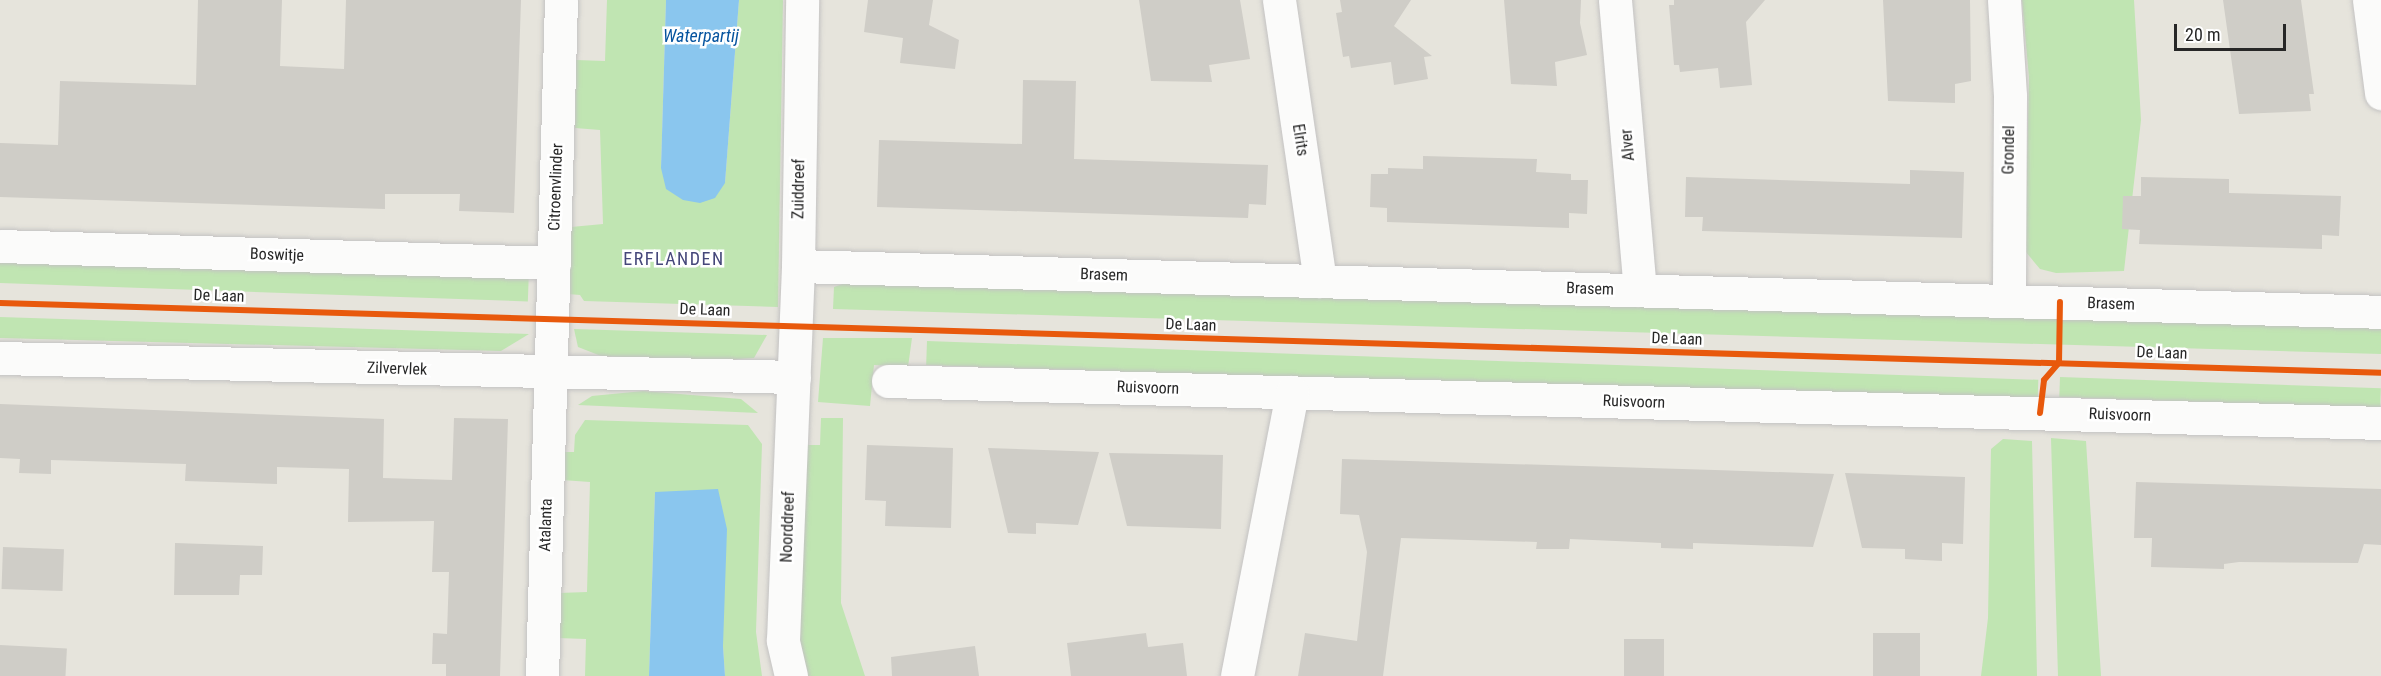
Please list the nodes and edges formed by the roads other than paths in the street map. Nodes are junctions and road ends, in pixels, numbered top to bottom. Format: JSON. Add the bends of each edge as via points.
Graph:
{"nodes":[{"id":1,"x":561,"y":0,"type":"edge"},
{"id":2,"x":802,"y":0,"type":"edge"},
{"id":3,"x":1279,"y":0,"type":"edge"},
{"id":4,"x":1615,"y":0,"type":"edge"},
{"id":5,"x":2004,"y":0,"type":"edge"},
{"id":6,"x":2369,"y":0,"type":"edge"},
{"id":7,"x":2381,"y":93,"type":"edge"},
{"id":8,"x":0,"y":246,"type":"edge"},
{"id":9,"x":554,"y":263,"type":"junction"},
{"id":10,"x":798,"y":266,"type":"junction"},
{"id":11,"x":1320,"y":281,"type":"junction"},
{"id":12,"x":1640,"y":290,"type":"junction"},
{"id":13,"x":2009,"y":300,"type":"junction"},
{"id":14,"x":2381,"y":312,"type":"edge"},
{"id":15,"x":0,"y":358,"type":"edge"},
{"id":16,"x":551,"y":374,"type":"junction"},
{"id":17,"x":794,"y":377,"type":"junction"},
{"id":18,"x":888,"y":381,"type":"dead end"},
{"id":19,"x":1292,"y":392,"type":"junction"},
{"id":20,"x":2381,"y":423,"type":"edge"},
{"id":21,"x":542,"y":676,"type":"edge"},
{"id":22,"x":791,"y":676,"type":"edge"},
{"id":23,"x":1237,"y":676,"type":"edge"}],
"edges":[{"from":1,"to":9,"type":"street","name":"Citroenvlinder"},
{"from":2,"to":10,"type":"street","name":"Zuiddreef"},
{"from":3,"to":11,"type":"street","name":"Elrits"},
{"from":4,"to":12,"type":"street","name":"Alver"},
{"from":5,"to":13,"type":"street","name":"Grondel","via":[[2010,96]]},
{"from":6,"to":7,"type":"street"},
{"from":8,"to":9,"type":"street","name":"Boswitje"},
{"from":9,"to":16,"type":"street","name":"Citroenvlinder"},
{"from":10,"to":11,"type":"street","name":"Brasem"},
{"from":10,"to":17,"type":"street","name":"Zuiddreef"},
{"from":11,"to":12,"type":"street","name":"Brasem"},
{"from":12,"to":13,"type":"street","name":"Brasem"},
{"from":13,"to":14,"type":"street","name":"Brasem"},
{"from":15,"to":16,"type":"street","name":"Zilvervlek"},
{"from":16,"to":17,"type":"street","name":"Zilvervlek"},
{"from":16,"to":21,"type":"street","name":"Atalanta"},
{"from":17,"to":22,"type":"street","name":"Noorddreef","via":[[783,640]]},
{"from":18,"to":19,"type":"street","name":"Ruisvoorn"},
{"from":19,"to":20,"type":"street","name":"Ruisvoorn"},
{"from":19,"to":23,"type":"street"}]}
